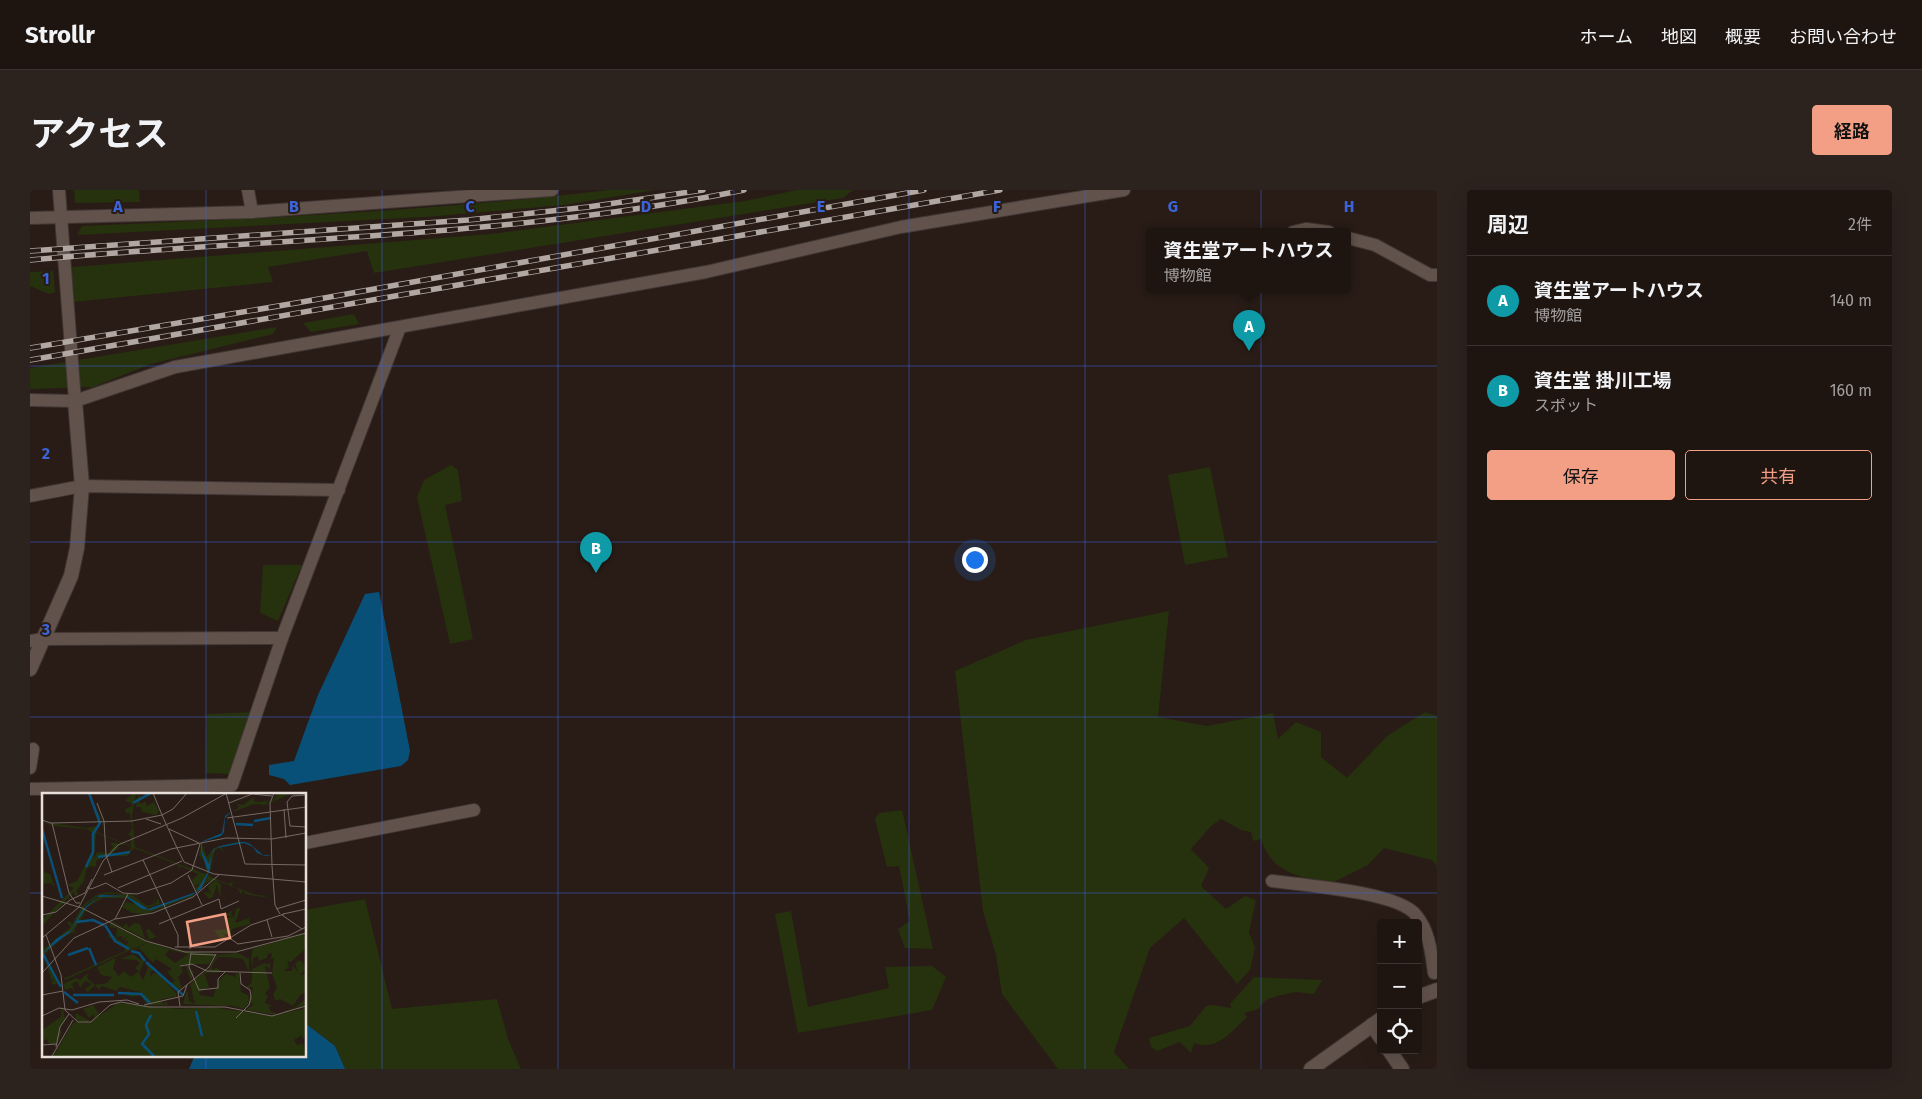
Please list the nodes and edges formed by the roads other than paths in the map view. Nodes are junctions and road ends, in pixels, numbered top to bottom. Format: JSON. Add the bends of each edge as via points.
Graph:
{"nodes":[{"id":1,"x":59,"y":190,"type":"edge"},
{"id":2,"x":248,"y":190,"type":"edge"},
{"id":3,"x":552,"y":190,"type":"edge"},
{"id":4,"x":1124,"y":190,"type":"edge"},
{"id":5,"x":495,"y":192,"type":"edge"},
{"id":6,"x":252,"y":212,"type":"junction"},
{"id":7,"x":61,"y":216,"type":"junction"},
{"id":8,"x":30,"y":218,"type":"edge"},
{"id":9,"x":1351,"y":239,"type":"edge"},
{"id":10,"x":1437,"y":275,"type":"edge"},
{"id":11,"x":400,"y":327,"type":"junction"},
{"id":12,"x":30,"y":400,"type":"edge"},
{"id":13,"x":75,"y":401,"type":"junction"},
{"id":14,"x":82,"y":486,"type":"junction"},
{"id":15,"x":339,"y":490,"type":"junction"},
{"id":16,"x":30,"y":496,"type":"edge"},
{"id":17,"x":282,"y":638,"type":"junction"},
{"id":18,"x":36,"y":640,"type":"edge"},
{"id":19,"x":30,"y":668,"type":"edge"},
{"id":20,"x":33,"y":748,"type":"dead end"},
{"id":21,"x":30,"y":768,"type":"edge"},
{"id":22,"x":30,"y":789,"type":"edge"},
{"id":23,"x":474,"y":810,"type":"dead end"},
{"id":24,"x":306,"y":843,"type":"edge"},
{"id":25,"x":1272,"y":881,"type":"dead end"},
{"id":26,"x":1434,"y":973,"type":"dead end"},
{"id":27,"x":1437,"y":990,"type":"edge"},
{"id":28,"x":1422,"y":996,"type":"edge"},
{"id":29,"x":1376,"y":1022,"type":"edge"},
{"id":30,"x":1392,"y":1054,"type":"edge"},
{"id":31,"x":1311,"y":1069,"type":"edge"},
{"id":32,"x":1402,"y":1069,"type":"edge"}],
"edges":[{"from":1,"to":7,"type":"street"},
{"from":2,"to":6,"type":"street"},
{"from":3,"to":5,"type":"street"},
{"from":4,"to":11,"type":"street","via":[[901,227],[706,272]]},
{"from":5,"to":6,"type":"street"},
{"from":6,"to":7,"type":"street"},
{"from":7,"to":8,"type":"street"},
{"from":7,"to":13,"type":"street"},
{"from":9,"to":10,"type":"street","via":[[1375,245],[1430,275]]},
{"from":11,"to":13,"type":"street","via":[[175,367]]},
{"from":11,"to":15,"type":"street"},
{"from":12,"to":13,"type":"street"},
{"from":13,"to":14,"type":"street"},
{"from":14,"to":15,"type":"street"},
{"from":14,"to":16,"type":"street"},
{"from":14,"to":18,"type":"street","via":[[77,548],[71,576]]},
{"from":15,"to":17,"type":"street"},
{"from":17,"to":18,"type":"street"},
{"from":17,"to":22,"type":"street","via":[[232,785]]},
{"from":18,"to":19,"type":"street"},
{"from":20,"to":21,"type":"street"},
{"from":23,"to":24,"type":"street"},
{"from":25,"to":26,"type":"street","via":[[1357,893],[1407,906],[1417,915],[1428,936]]},
{"from":27,"to":28,"type":"street"},
{"from":29,"to":31,"type":"street"},
{"from":30,"to":32,"type":"street"}]}
